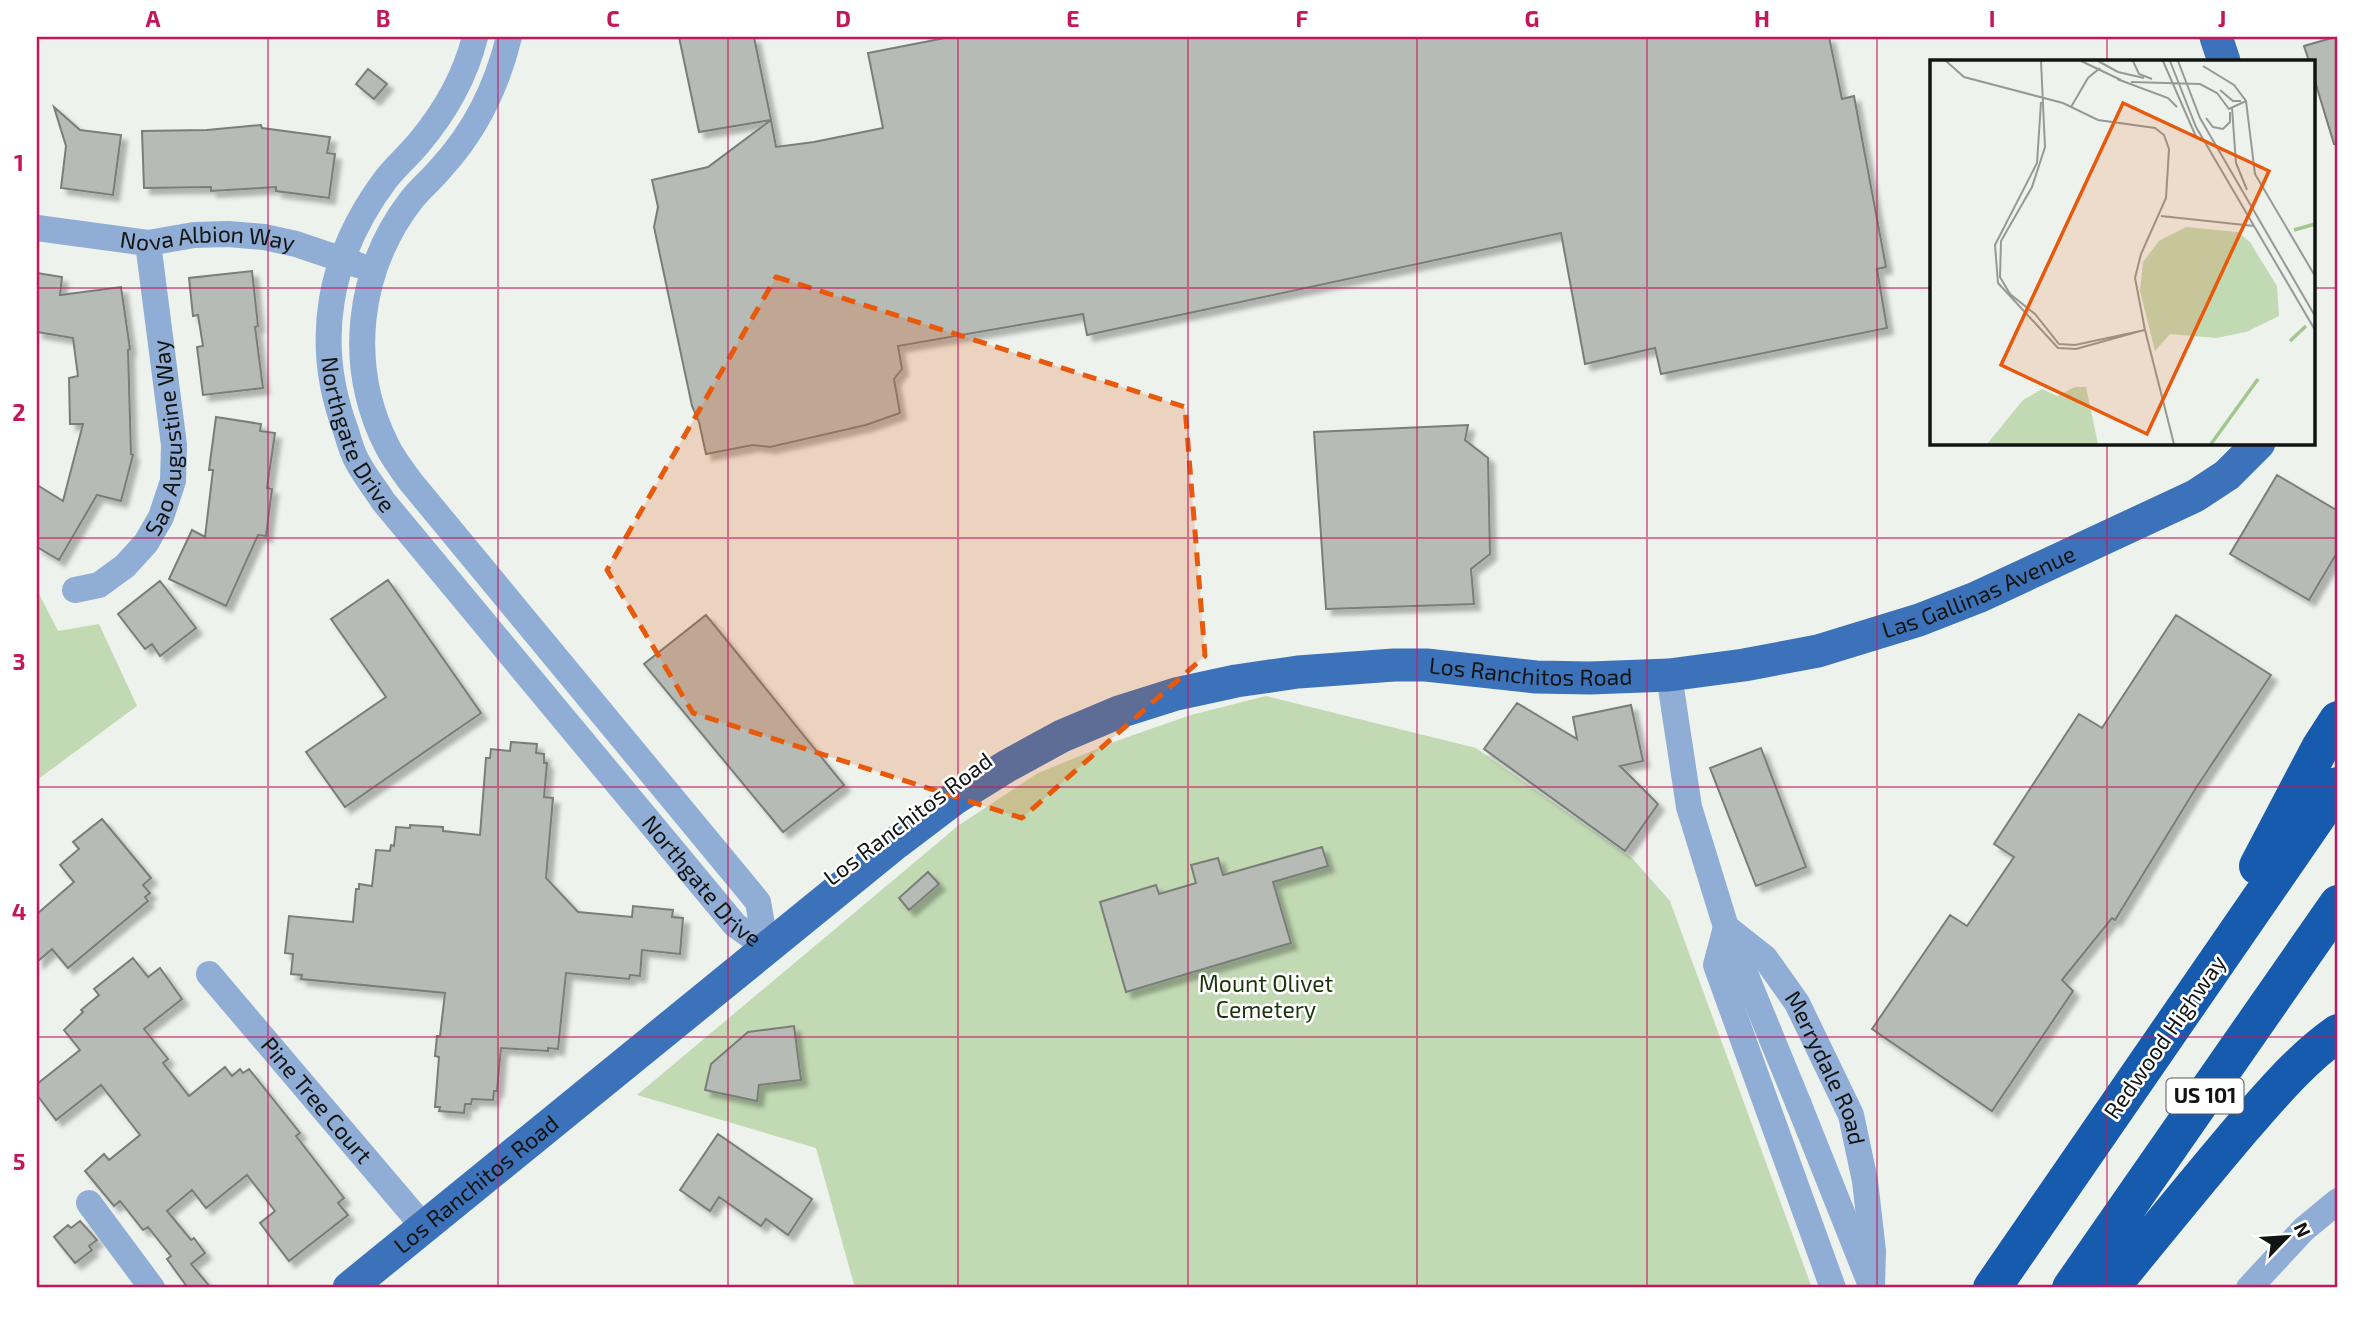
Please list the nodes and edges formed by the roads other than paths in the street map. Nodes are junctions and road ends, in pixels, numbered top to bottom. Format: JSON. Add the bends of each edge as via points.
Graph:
{"nodes":[{"id":1,"x":475,"y":37,"type":"edge"},
{"id":2,"x":509,"y":37,"type":"edge"},
{"id":3,"x":2216,"y":37,"type":"edge"},
{"id":4,"x":2224,"y":60,"type":"edge"},
{"id":5,"x":37,"y":228,"type":"edge"},
{"id":6,"x":148,"y":243,"type":"junction"},
{"id":7,"x":341,"y":260,"type":"junction"},
{"id":8,"x":373,"y":270,"type":"junction"},
{"id":9,"x":2258,"y":444,"type":"edge"},
{"id":10,"x":75,"y":590,"type":"dead end"},
{"id":11,"x":1670,"y":675,"type":"junction"},
{"id":12,"x":2338,"y":720,"type":"edge"},
{"id":13,"x":2338,"y":786,"type":"edge"},
{"id":14,"x":2338,"y":904,"type":"edge"},
{"id":15,"x":1726,"y":927,"type":"junction"},
{"id":16,"x":766,"y":947,"type":"junction"},
{"id":17,"x":209,"y":974,"type":"dead end"},
{"id":18,"x":2175,"y":1022,"type":"junction"},
{"id":19,"x":2338,"y":1033,"type":"edge"},
{"id":20,"x":2338,"y":1201,"type":"edge"},
{"id":21,"x":89,"y":1203,"type":"dead end"},
{"id":22,"x":1808,"y":1217,"type":"junction"},
{"id":23,"x":423,"y":1226,"type":"junction"},
{"id":24,"x":1871,"y":1238,"type":"junction"},
{"id":25,"x":152,"y":1288,"type":"edge"},
{"id":26,"x":349,"y":1288,"type":"edge"},
{"id":27,"x":1833,"y":1288,"type":"edge"},
{"id":28,"x":1872,"y":1288,"type":"edge"},
{"id":29,"x":1992,"y":1288,"type":"edge"},
{"id":30,"x":2071,"y":1288,"type":"edge"},
{"id":31,"x":2110,"y":1288,"type":"edge"},
{"id":32,"x":2249,"y":1288,"type":"edge"}],
"edges":[{"from":1,"to":7,"type":"street","name":"Northgate Drive","via":[[465,70],[438,120],[387,177],[363,213]]},
{"from":2,"to":8,"type":"street","name":"Northgate Drive","via":[[486,104],[465,139],[391,230]]},
{"from":3,"to":4,"type":"main road"},
{"from":5,"to":6,"type":"street","name":"Nova Albion Way"},
{"from":6,"to":7,"type":"street","name":"Nova Albion Way","via":[[240,234],[296,244]]},
{"from":6,"to":10,"type":"street","name":"Sao Augustine Way","via":[[174,445],[173,481],[146,543],[99,585]]},
{"from":7,"to":8,"type":"street","name":"Nova Albion Way"},
{"from":7,"to":16,"type":"street","name":"Northgate Drive","via":[[329,310],[328,360],[338,409],[357,461],[383,501],[735,925]]},
{"from":8,"to":16,"type":"street","name":"Northgate Drive","via":[[362,315],[361,357],[369,400],[387,446],[410,481],[758,902]]},
{"from":9,"to":11,"type":"main road","name":"Las Gallinas Avenue","via":[[2227,475],[2195,496],[1978,597],[1818,651]]},
{"from":11,"to":15,"type":"street","name":"Merrydale Road","via":[[1689,807]]},
{"from":11,"to":16,"type":"main road","name":"Los Ranchitos Road","via":[[1536,677],[1394,665],[1317,670],[1176,694],[1062,736],[1007,766],[954,799]]},
{"from":12,"to":18,"type":"highway"},
{"from":13,"to":18,"type":"highway","name":"Redwood Highway","number":"US 101"},
{"from":14,"to":30,"type":"highway","number":"US 101"},
{"from":15,"to":22,"type":"street","via":[[1716,965]]},
{"from":15,"to":24,"type":"street","name":"Merrydale Road","via":[[1765,958],[1797,1003],[1823,1052],[1850,1115],[1865,1181]]},
{"from":15,"to":28,"type":"street","name":"Merrydale Road","bridge":true},
{"from":16,"to":23,"type":"main road","name":"Los Ranchitos Road"},
{"from":17,"to":23,"type":"street","name":"Pine Tree Court"},
{"from":18,"to":29,"type":"highway","name":"Redwood Highway","number":"US 101"},
{"from":19,"to":31,"type":"highway","via":[[2277,1088]]},
{"from":20,"to":32,"type":"street","via":[[2304,1228]]},
{"from":21,"to":25,"type":"street"},
{"from":22,"to":24,"type":"street","via":[[1837,1236]]},
{"from":22,"to":27,"type":"street"},
{"from":23,"to":26,"type":"main road","name":"Los Ranchitos Road"},
{"from":24,"to":28,"type":"street","name":"Merrydale Road"}]}
